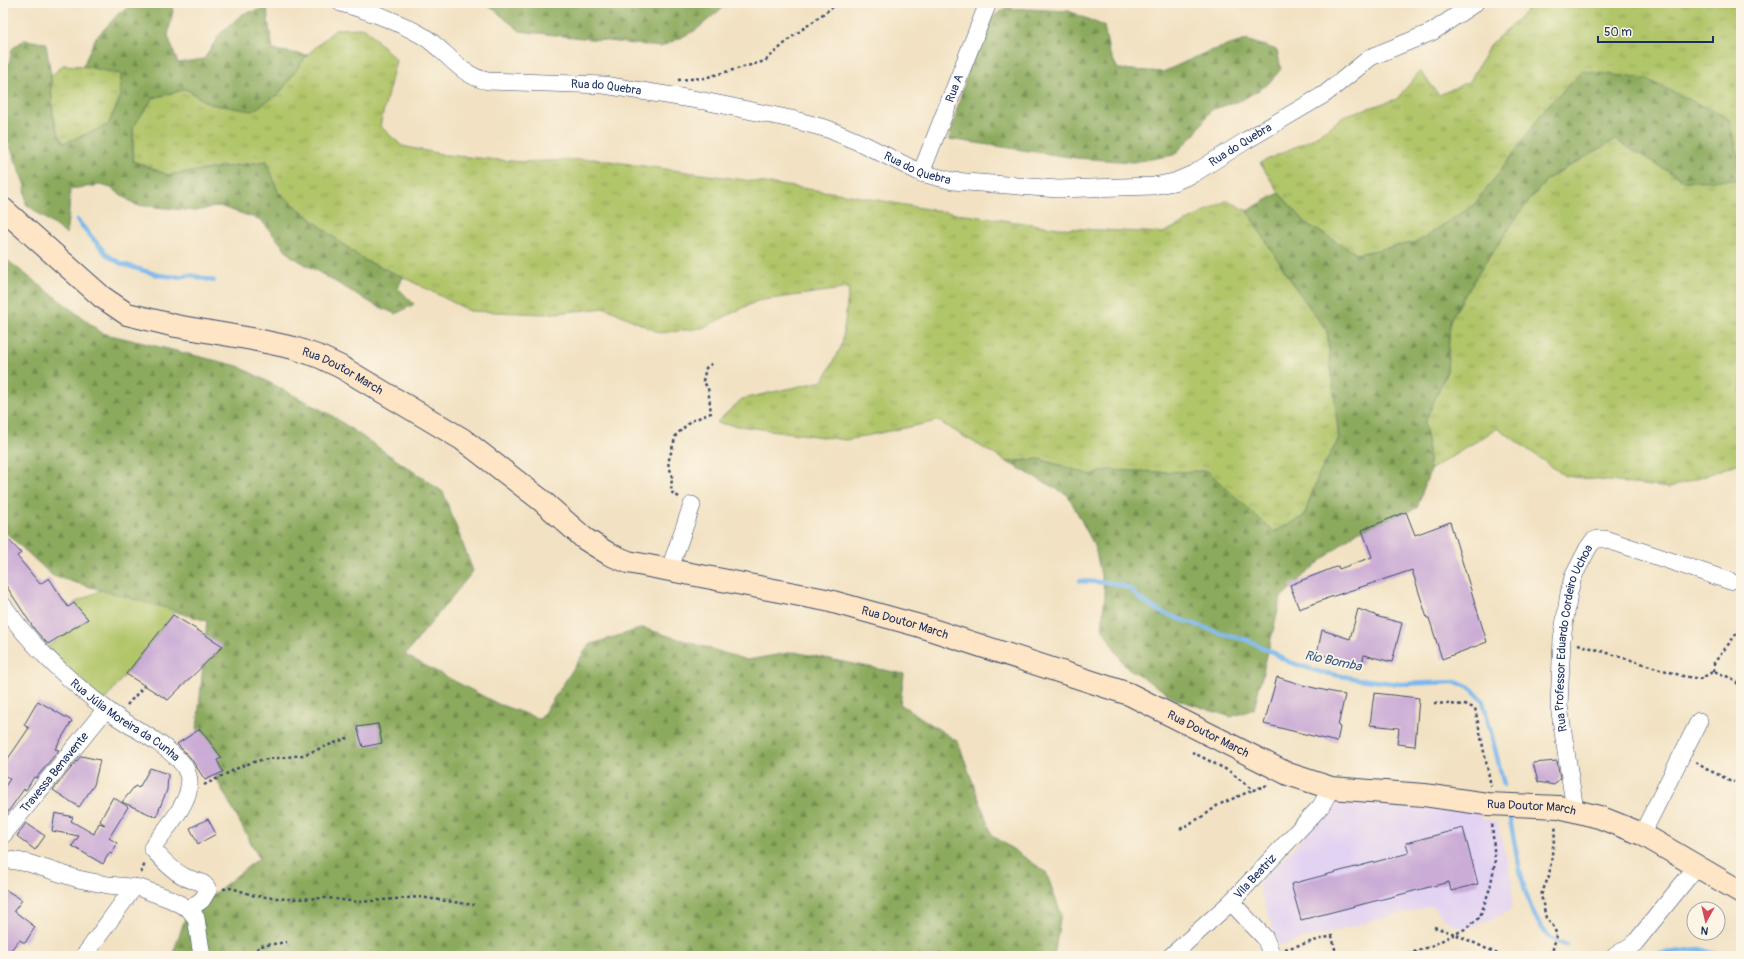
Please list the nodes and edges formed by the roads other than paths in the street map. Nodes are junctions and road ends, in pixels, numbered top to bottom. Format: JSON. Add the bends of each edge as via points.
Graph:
{"nodes":[{"id":1,"x":341,"y":3,"type":"edge"},
{"id":2,"x":988,"y":3,"type":"edge"},
{"id":3,"x":1475,"y":3,"type":"edge"},
{"id":4,"x":921,"y":173,"type":"junction"},
{"id":5,"x":3,"y":209,"type":"edge"},
{"id":6,"x":692,"y":505,"type":"road end"},
{"id":7,"x":669,"y":571,"type":"junction"},
{"id":8,"x":1730,"y":581,"type":"dead end"},
{"id":9,"x":3,"y":605,"type":"edge"},
{"id":10,"x":112,"y":712,"type":"junction"},
{"id":11,"x":1699,"y":721,"type":"dead end"},
{"id":12,"x":1331,"y":788,"type":"junction"},
{"id":13,"x":1567,"y":808,"type":"junction"},
{"id":14,"x":1642,"y":834,"type":"junction"},
{"id":15,"x":3,"y":835,"type":"edge"},
{"id":16,"x":3,"y":859,"type":"edge"},
{"id":17,"x":1697,"y":866,"type":"junction"},
{"id":18,"x":134,"y":887,"type":"junction"},
{"id":19,"x":1741,"y":892,"type":"edge"},
{"id":20,"x":1231,"y":902,"type":"junction"},
{"id":21,"x":189,"y":909,"type":"junction"},
{"id":22,"x":1271,"y":952,"type":"road end"},
{"id":23,"x":84,"y":956,"type":"edge"},
{"id":24,"x":202,"y":956,"type":"edge"},
{"id":25,"x":1170,"y":956,"type":"edge"},
{"id":26,"x":1615,"y":956,"type":"edge"}],
"edges":[{"from":1,"to":4,"type":"street","name":"Rua do Quebra","via":[[374,12],[425,37],[465,72],[479,79],[604,85],[791,118],[828,129]]},
{"from":2,"to":4,"type":"street","name":"Rua A"},
{"from":3,"to":4,"type":"street","name":"Rua do Quebra","via":[[1432,32],[1371,57],[1325,94],[1193,174],[1174,182],[1153,186],[1058,189],[953,181]]},
{"from":5,"to":7,"type":"main road","name":"Rua Doutor March","via":[[102,296],[127,314],[294,348],[320,357],[462,439],[541,500],[585,539],[628,562]]},
{"from":6,"to":7,"type":"street"},
{"from":7,"to":12,"type":"main road","name":"Rua Doutor March","via":[[826,600],[920,626],[1129,694],[1288,774]]},
{"from":8,"to":13,"type":"street","name":"Rua Professor Eduardo Cordeiro Uchoa","via":[[1605,539],[1593,541],[1573,577],[1562,639],[1559,706]]},
{"from":9,"to":10,"type":"street","name":"Rua Júlia Moreira da Cunha","via":[[41,652],[66,676]]},
{"from":10,"to":15,"type":"street","name":"Travessa Benavente"},
{"from":10,"to":21,"type":"street","name":"Rua Júlia Moreira da Cunha","via":[[150,737],[181,762],[188,773],[187,797],[152,848],[176,872],[204,883],[208,890],[202,900]]},
{"from":11,"to":14,"type":"street"},
{"from":12,"to":13,"type":"main road","name":"Rua Doutor March","via":[[1424,795],[1491,804]]},
{"from":12,"to":20,"type":"street","name":"Vila Beatriz","via":[[1321,806]]},
{"from":13,"to":14,"type":"main road","name":"Rua Doutor March"},
{"from":14,"to":17,"type":"main road","name":"Rua Doutor March"},
{"from":16,"to":18,"type":"street","via":[[28,863],[78,879]]},
{"from":17,"to":19,"type":"main road","name":"Rua Doutor March"},
{"from":17,"to":26,"type":"street","via":[[1635,943]]},
{"from":18,"to":21,"type":"street"},
{"from":18,"to":23,"type":"street"},
{"from":20,"to":22,"type":"street","via":[[1265,938]]},
{"from":20,"to":25,"type":"street","name":"Vila Beatriz"},
{"from":21,"to":24,"type":"street","via":[[196,918]]}]}
